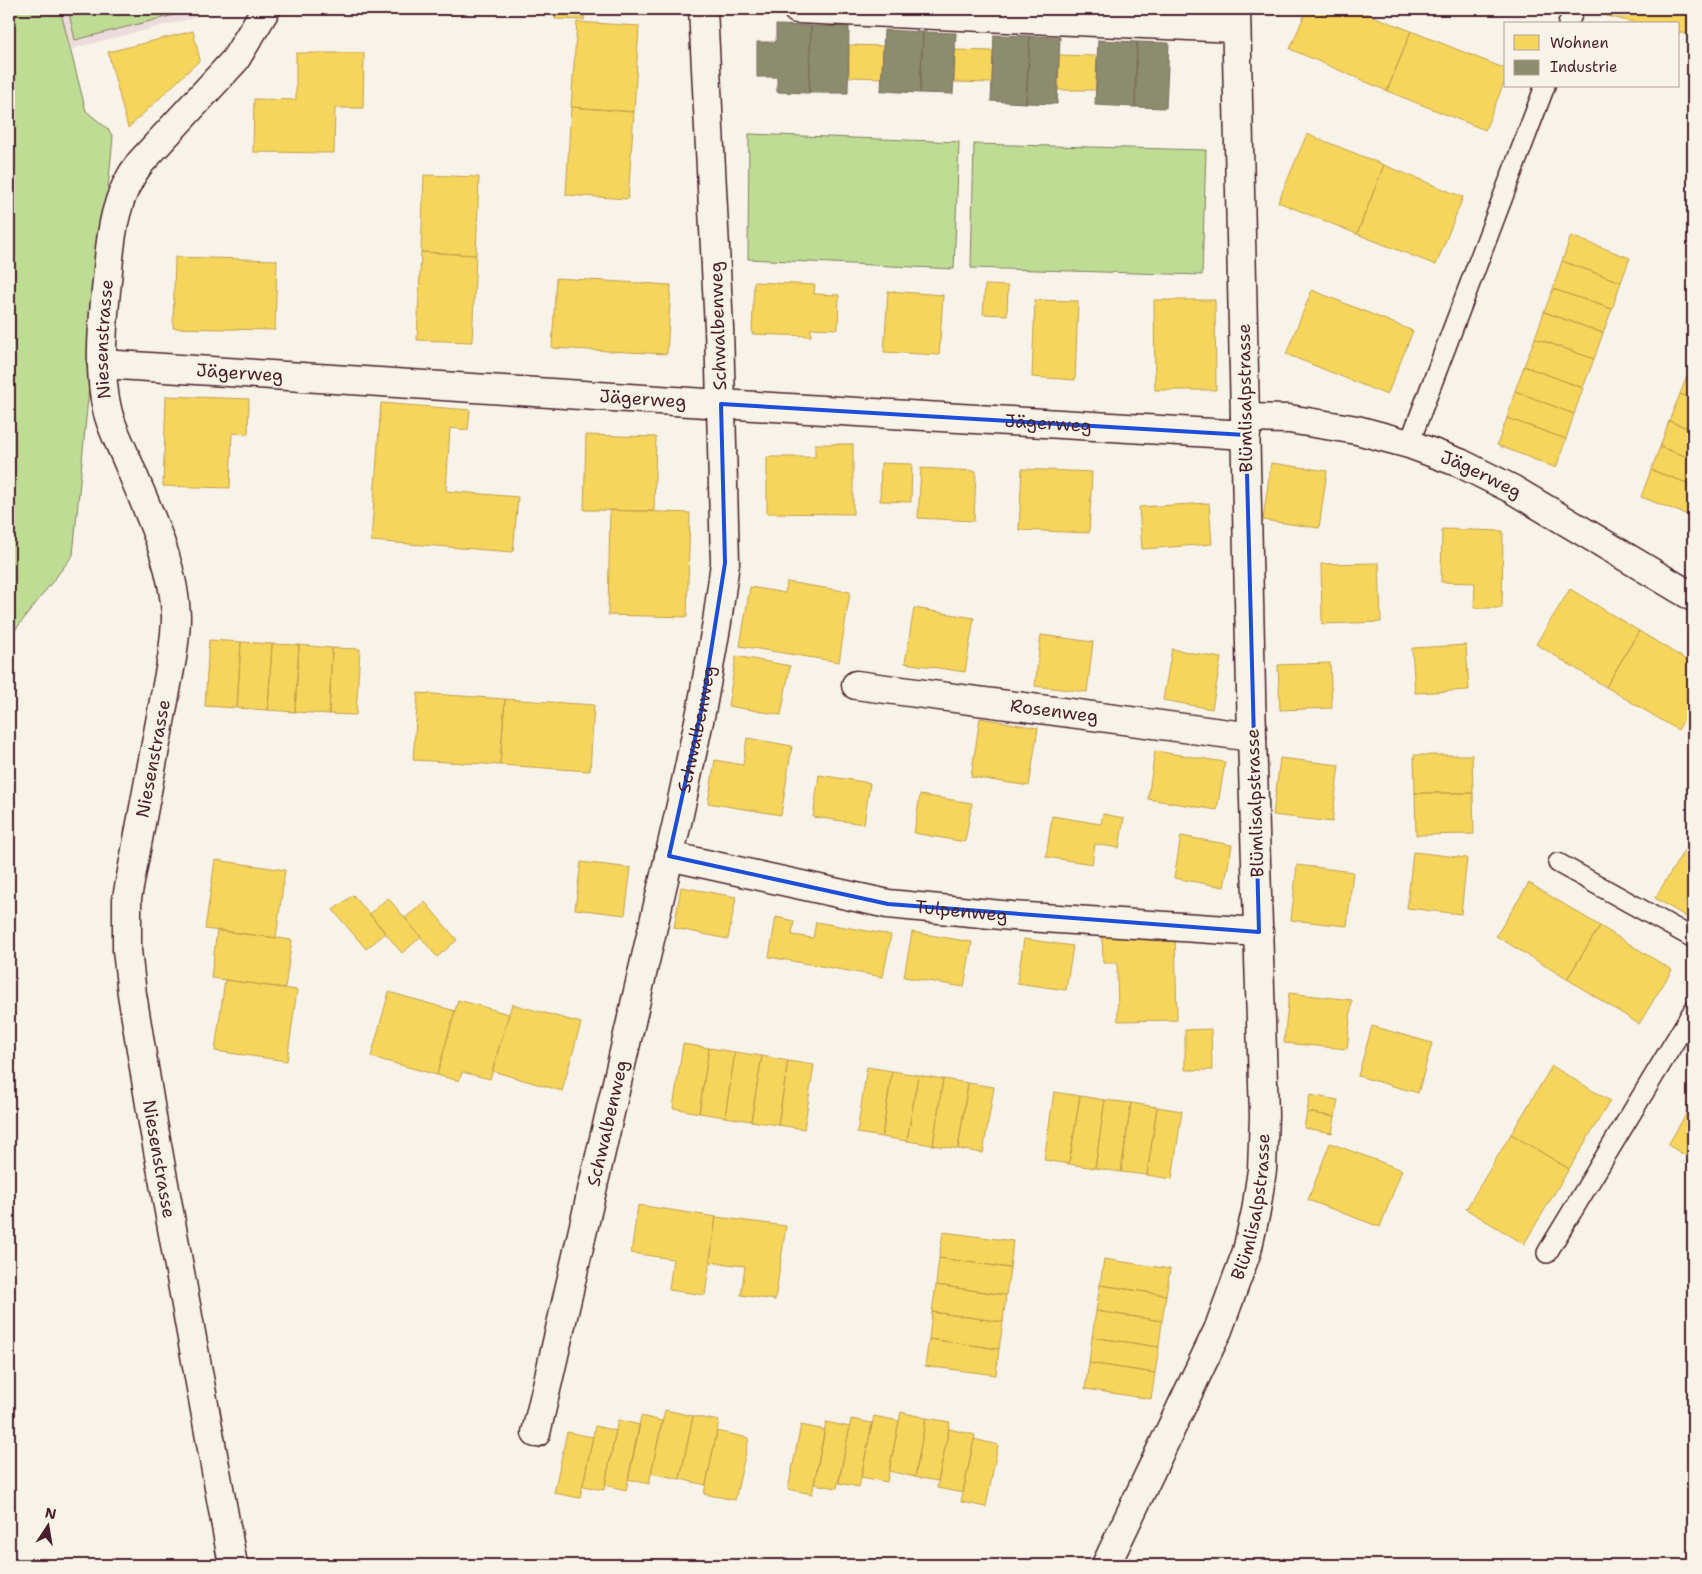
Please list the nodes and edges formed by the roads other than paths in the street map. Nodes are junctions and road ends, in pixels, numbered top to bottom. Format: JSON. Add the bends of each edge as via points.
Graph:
{"nodes":[{"id":1,"x":266,"y":9,"type":"edge"},
{"id":2,"x":703,"y":9,"type":"edge"},
{"id":3,"x":797,"y":9,"type":"edge"},
{"id":4,"x":1236,"y":18,"type":"edge"},
{"id":5,"x":1544,"y":88,"type":"edge"},
{"id":6,"x":102,"y":364,"type":"junction"},
{"id":7,"x":721,"y":404,"type":"junction"},
{"id":8,"x":1246,"y":426,"type":"junction"},
{"id":9,"x":1409,"y":444,"type":"junction"},
{"id":10,"x":1693,"y":598,"type":"edge"},
{"id":11,"x":856,"y":685,"type":"dead end"},
{"id":12,"x":1252,"y":737,"type":"junction"},
{"id":13,"x":668,"y":856,"type":"junction"},
{"id":14,"x":1558,"y":863,"type":"dead end"},
{"id":15,"x":1259,"y":932,"type":"junction"},
{"id":16,"x":1693,"y":938,"type":"edge"},
{"id":17,"x":1693,"y":1012,"type":"edge"},
{"id":18,"x":1687,"y":1036,"type":"edge"},
{"id":19,"x":1547,"y":1253,"type":"dead end"},
{"id":20,"x":536,"y":1433,"type":"dead end"},
{"id":21,"x":233,"y":1565,"type":"edge"},
{"id":22,"x":1106,"y":1565,"type":"edge"}],
"edges":[{"from":1,"to":6,"type":"street","name":"Niesenstrasse","via":[[235,60],[130,176],[119,201],[111,237]]},
{"from":2,"to":7,"type":"street","name":"Schwalbenweg"},
{"from":3,"to":4,"type":"street"},
{"from":4,"to":8,"type":"street","name":"Blümlisalpstrasse"},
{"from":5,"to":9,"type":"lane"},
{"from":6,"to":7,"type":"street","name":"Jägerweg"},
{"from":6,"to":21,"type":"street","name":"Niesenstrasse","via":[[107,412],[163,548],[172,580],[176,618],[172,658],[127,898],[127,950],[153,1123]]},
{"from":7,"to":8,"type":"street","name":"Jägerweg"},
{"from":7,"to":13,"type":"street","name":"Schwalbenweg","via":[[724,573],[702,707]]},
{"from":8,"to":9,"type":"street","name":"Jägerweg","via":[[1289,419],[1357,430]]},
{"from":8,"to":12,"type":"street","name":"Blümlisalpstrasse"},
{"from":9,"to":10,"type":"street","name":"Jägerweg","via":[[1460,463],[1512,489]]},
{"from":11,"to":12,"type":"street","name":"Rosenweg"},
{"from":12,"to":15,"type":"street","name":"Blümlisalpstrasse"},
{"from":13,"to":15,"type":"street","name":"Tulpenweg","via":[[888,904],[1012,916]]},
{"from":13,"to":20,"type":"street","name":"Schwalbenweg"},
{"from":14,"to":16,"type":"lane"},
{"from":15,"to":22,"type":"street","name":"Blümlisalpstrasse","via":[[1264,1114],[1262,1170],[1249,1243],[1218,1330]]},
{"from":17,"to":18,"type":"lane"},
{"from":18,"to":19,"type":"lane"}]}
